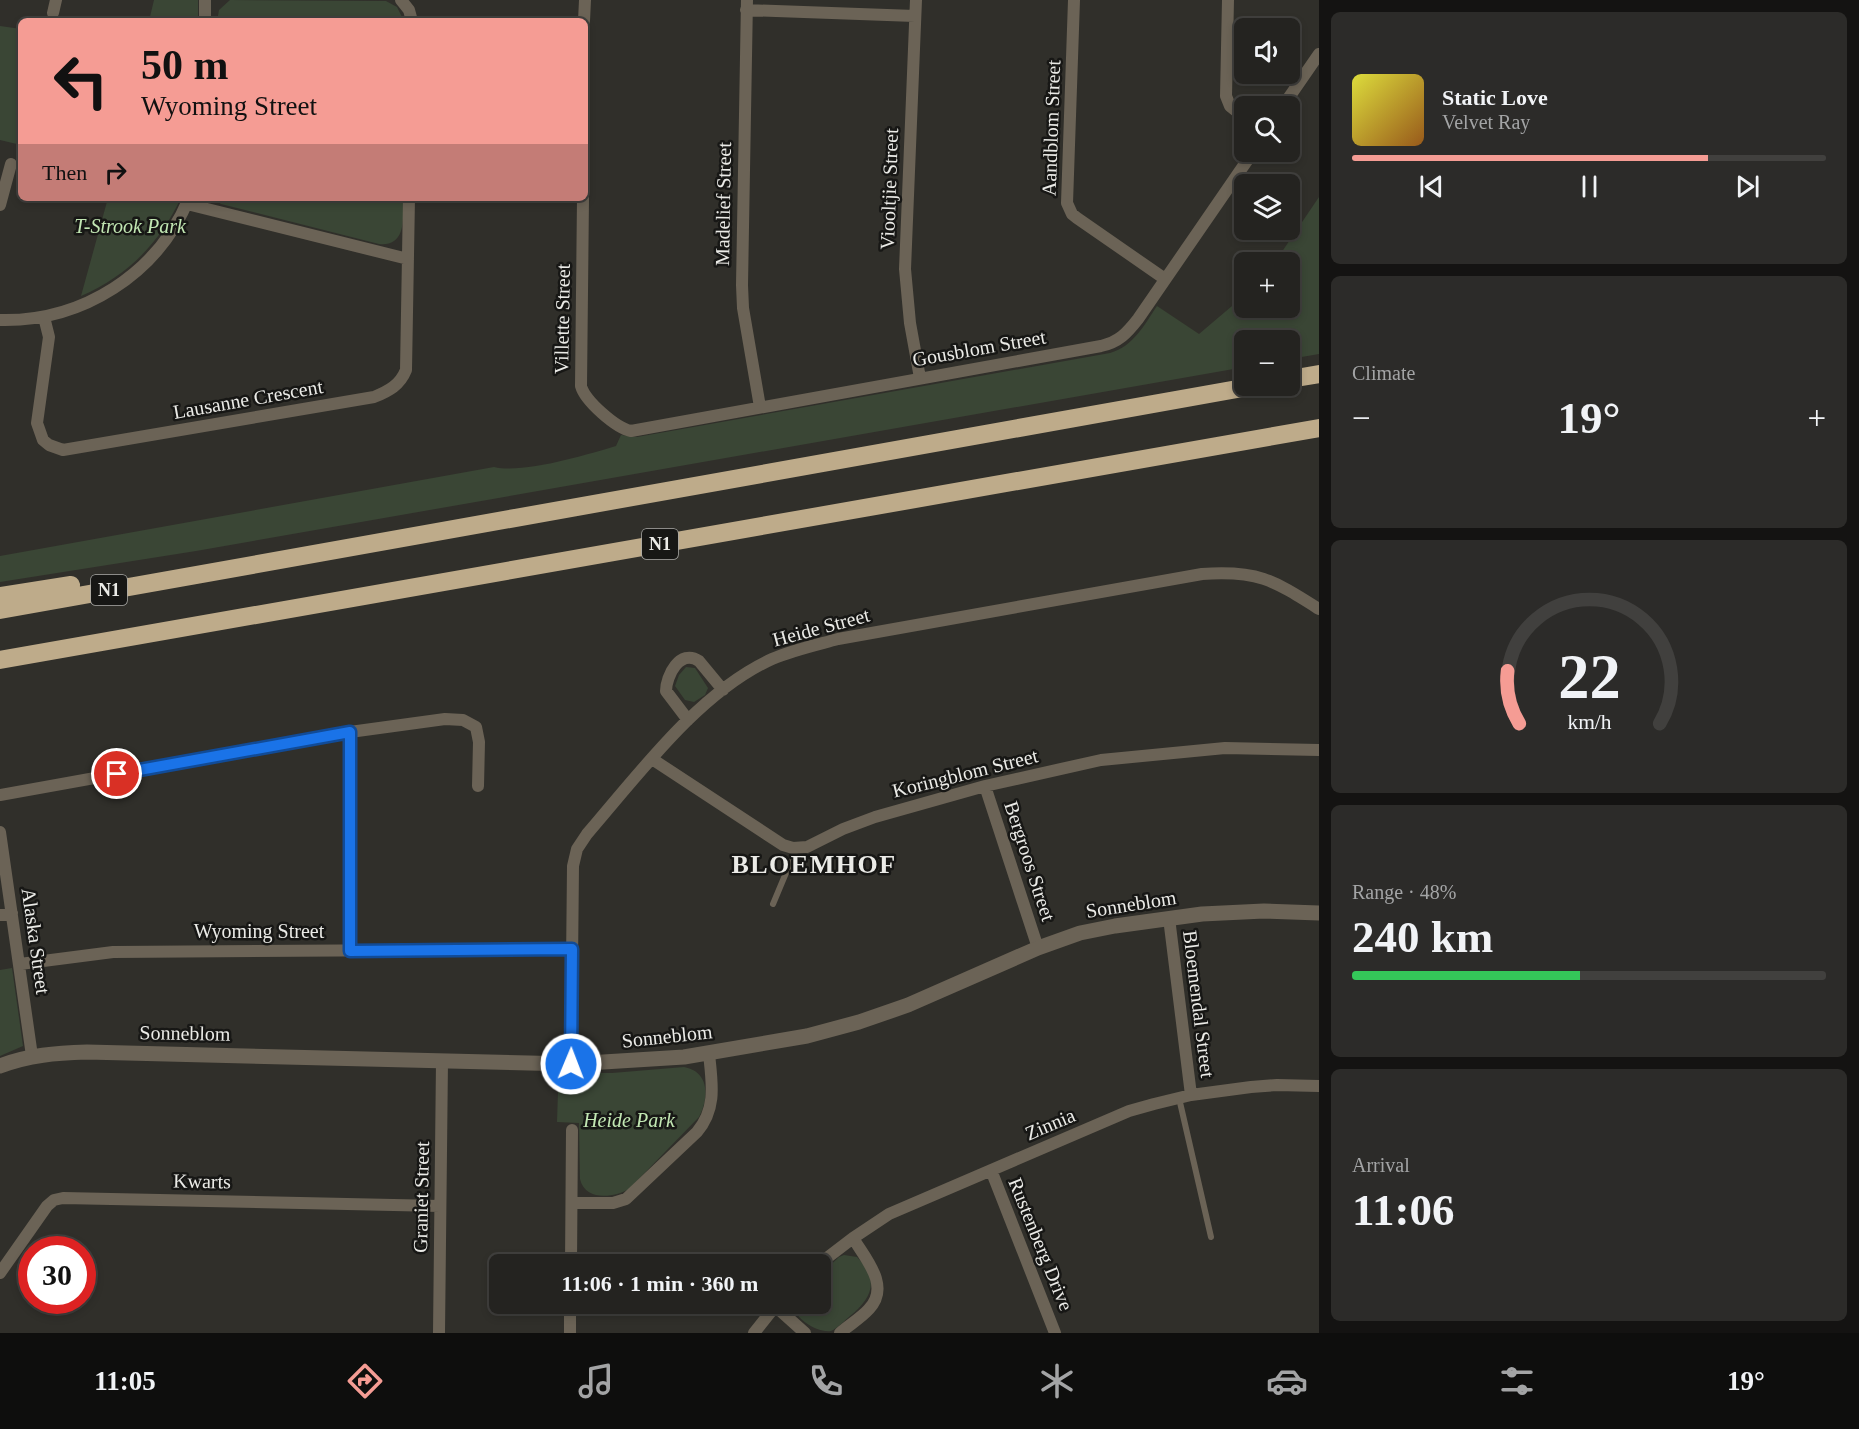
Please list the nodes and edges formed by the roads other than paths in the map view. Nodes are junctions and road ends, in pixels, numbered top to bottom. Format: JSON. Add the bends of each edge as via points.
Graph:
{"nodes":[{"id":1,"x":56,"y":0,"type":"edge"},
{"id":2,"x":205,"y":0,"type":"edge"},
{"id":3,"x":401,"y":0,"type":"edge"},
{"id":4,"x":585,"y":0,"type":"edge"},
{"id":5,"x":916,"y":0,"type":"edge"},
{"id":6,"x":1074,"y":0,"type":"edge"},
{"id":7,"x":1228,"y":0,"type":"edge"},
{"id":8,"x":747,"y":5,"type":"edge"},
{"id":9,"x":53,"y":13,"type":"dead end"},
{"id":10,"x":915,"y":16,"type":"junction"},
{"id":11,"x":205,"y":18,"type":"edge"},
{"id":12,"x":411,"y":18,"type":"edge"},
{"id":13,"x":584,"y":18,"type":"edge"},
{"id":14,"x":1319,"y":54,"type":"edge"},
{"id":15,"x":1291,"y":96,"type":"edge"},
{"id":16,"x":1234,"y":109,"type":"edge"},
{"id":17,"x":1246,"y":162,"type":"edge"},
{"id":18,"x":11,"y":164,"type":"dead end"},
{"id":19,"x":188,"y":201,"type":"edge"},
{"id":20,"x":409,"y":201,"type":"edge"},
{"id":21,"x":583,"y":201,"type":"edge"},
{"id":22,"x":0,"y":205,"type":"edge"},
{"id":23,"x":408,"y":259,"type":"junction"},
{"id":24,"x":1165,"y":279,"type":"junction"},
{"id":25,"x":44,"y":317,"type":"junction"},
{"id":26,"x":0,"y":320,"type":"edge"},
{"id":27,"x":1319,"y":374,"type":"edge"},
{"id":28,"x":1300,"y":377,"type":"edge"},
{"id":29,"x":920,"y":378,"type":"junction"},
{"id":30,"x":1234,"y":390,"type":"edge"},
{"id":31,"x":760,"y":407,"type":"junction"},
{"id":32,"x":618,"y":426,"type":"joint"},
{"id":33,"x":1319,"y":428,"type":"edge"},
{"id":34,"x":219,"y":570,"type":"junction"},
{"id":35,"x":0,"y":596,"type":"edge"},
{"id":36,"x":1319,"y":609,"type":"edge"},
{"id":37,"x":0,"y":610,"type":"edge"},
{"id":38,"x":0,"y":660,"type":"edge"},
{"id":39,"x":723,"y":690,"type":"junction"},
{"id":40,"x":688,"y":720,"type":"junction"},
{"id":41,"x":350,"y":732,"type":"junction"},
{"id":42,"x":1319,"y":750,"type":"edge"},
{"id":43,"x":652,"y":759,"type":"junction"},
{"id":44,"x":478,"y":786,"type":"dead end"},
{"id":45,"x":985,"y":786,"type":"junction"},
{"id":46,"x":0,"y":795,"type":"edge"},
{"id":47,"x":0,"y":832,"type":"edge"},
{"id":48,"x":796,"y":848,"type":"junction"},
{"id":49,"x":773,"y":904,"type":"dead end"},
{"id":50,"x":1319,"y":913,"type":"edge"},
{"id":51,"x":6,"y":914,"type":"edge"},
{"id":52,"x":1169,"y":918,"type":"junction"},
{"id":53,"x":1038,"y":948,"type":"junction"},
{"id":54,"x":572,"y":949,"type":"junction"},
{"id":55,"x":350,"y":951,"type":"junction"},
{"id":56,"x":20,"y":964,"type":"junction"},
{"id":57,"x":709,"y":1054,"type":"junction"},
{"id":58,"x":32,"y":1056,"type":"junction"},
{"id":59,"x":442,"y":1061,"type":"junction"},
{"id":60,"x":571,"y":1064,"type":"junction"},
{"id":61,"x":0,"y":1066,"type":"edge"},
{"id":62,"x":1319,"y":1086,"type":"edge"},
{"id":63,"x":1185,"y":1096,"type":"junction"},
{"id":64,"x":572,"y":1130,"type":"dead end"},
{"id":65,"x":991,"y":1170,"type":"junction"},
{"id":66,"x":572,"y":1203,"type":"junction"},
{"id":67,"x":440,"y":1206,"type":"junction"},
{"id":68,"x":1211,"y":1237,"type":"dead end"},
{"id":69,"x":853,"y":1238,"type":"junction"},
{"id":70,"x":571,"y":1254,"type":"edge"},
{"id":71,"x":831,"y":1255,"type":"edge"},
{"id":72,"x":0,"y":1273,"type":"edge"},
{"id":73,"x":570,"y":1314,"type":"edge"},
{"id":74,"x":769,"y":1314,"type":"edge"},
{"id":75,"x":785,"y":1314,"type":"edge"},
{"id":76,"x":439,"y":1333,"type":"edge"},
{"id":77,"x":570,"y":1333,"type":"edge"},
{"id":78,"x":754,"y":1333,"type":"edge"},
{"id":79,"x":805,"y":1333,"type":"edge"},
{"id":80,"x":840,"y":1333,"type":"edge"},
{"id":81,"x":1055,"y":1333,"type":"edge"}],
"edges":[{"from":1,"to":9,"type":"street"},
{"from":2,"to":11,"type":"street"},
{"from":3,"to":12,"type":"street"},
{"from":4,"to":13,"type":"street"},
{"from":5,"to":10,"type":"street","name":"Viooltjie Street"},
{"from":6,"to":24,"type":"street","name":"Aandblom Street","via":[[1067,203],[1077,218]]},
{"from":7,"to":16,"type":"street","via":[[1226,96]]},
{"from":8,"to":10,"type":"street"},
{"from":8,"to":31,"type":"street","name":"Madelief Street","via":[[742,285]]},
{"from":10,"to":29,"type":"street","name":"Viooltjie Street","via":[[905,269]]},
{"from":14,"to":15,"type":"street"},
{"from":17,"to":24,"type":"street","name":"Gousblom Street"},
{"from":18,"to":22,"type":"street"},
{"from":19,"to":23,"type":"street"},
{"from":19,"to":25,"type":"street","via":[[164,243],[133,276],[92,300]]},
{"from":20,"to":23,"type":"street","name":"Lausanne Crescent"},
{"from":21,"to":32,"type":"street","name":"Villette Street","via":[[580,386]]},
{"from":23,"to":25,"type":"street","name":"Lausanne Crescent","via":[[406,370],[386,392],[63,450],[43,440],[37,423],[49,337]]},
{"from":24,"to":29,"type":"street","name":"Gousblom Street","via":[[1116,342]]},
{"from":25,"to":26,"type":"street"},
{"from":27,"to":28,"type":"highway"},
{"from":29,"to":31,"type":"street","name":"Gousblom Street"},
{"from":30,"to":34,"type":"highway","number":"N1"},
{"from":31,"to":32,"type":"street","name":"Gousblom Street","via":[[631,431]]},
{"from":33,"to":38,"type":"highway","number":"N1"},
{"from":34,"to":35,"type":"highway","via":[[131,576]]},
{"from":34,"to":37,"type":"highway","number":"N1"},
{"from":36,"to":39,"type":"street","name":"Heide Street","via":[[1283,586],[1257,576],[1202,574],[828,642],[772,659]]},
{"from":39,"to":40,"type":"street","name":"Heide Street"},
{"from":39,"to":40,"type":"street","via":[[699,661],[683,659],[668,676],[666,692]]},
{"from":40,"to":43,"type":"street","name":"Heide Street"},
{"from":41,"to":44,"type":"street","via":[[445,719],[470,722],[476,728],[479,742]]},
{"from":41,"to":46,"type":"street"},
{"from":41,"to":55,"type":"street"},
{"from":42,"to":45,"type":"street","name":"Koringblom Street","via":[[1225,748],[1165,753],[1101,760]]},
{"from":43,"to":48,"type":"street","via":[[783,845]]},
{"from":43,"to":54,"type":"street","name":"Heide Street","via":[[577,849],[573,866]]},
{"from":45,"to":48,"type":"street","name":"Koringblom Street","via":[[875,817],[807,847]]},
{"from":45,"to":53,"type":"street","name":"Bergroos Street"},
{"from":47,"to":51,"type":"street","name":"Alaska Street"},
{"from":48,"to":49,"type":"lane"},
{"from":50,"to":52,"type":"street","name":"Sonneblom","via":[[1264,911]]},
{"from":51,"to":56,"type":"street","name":"Alaska Street"},
{"from":52,"to":53,"type":"street","name":"Sonneblom","via":[[1080,933]]},
{"from":52,"to":63,"type":"street","name":"Bloemendal Street"},
{"from":53,"to":57,"type":"street","name":"Sonneblom","via":[[908,1005],[859,1022]]},
{"from":54,"to":55,"type":"street","name":"Wyoming Street"},
{"from":54,"to":60,"type":"street","name":"Heide Street"},
{"from":55,"to":56,"type":"street","name":"Wyoming Street","via":[[113,952]]},
{"from":56,"to":58,"type":"street","name":"Alaska Street"},
{"from":57,"to":60,"type":"street","name":"Sonneblom"},
{"from":57,"to":66,"type":"street","via":[[712,1105],[697,1132],[626,1199]]},
{"from":58,"to":59,"type":"street","name":"Sonneblom","via":[[87,1052]]},
{"from":58,"to":61,"type":"street","name":"Sonneblom"},
{"from":59,"to":60,"type":"street","name":"Sonneblom"},
{"from":59,"to":67,"type":"street","name":"Graniet Street"},
{"from":62,"to":63,"type":"street","name":"Zinnia","via":[[1251,1086]]},
{"from":63,"to":65,"type":"street","name":"Zinnia","via":[[1129,1111]]},
{"from":63,"to":68,"type":"lane"},
{"from":64,"to":66,"type":"street"},
{"from":65,"to":69,"type":"street","name":"Zinnia","via":[[889,1214]]},
{"from":65,"to":81,"type":"street","name":"Rustenberg Drive"},
{"from":66,"to":70,"type":"street"},
{"from":67,"to":72,"type":"street","name":"Kwarts","via":[[63,1198],[47,1206]]},
{"from":67,"to":76,"type":"street","name":"Graniet Street"},
{"from":69,"to":71,"type":"street","name":"Zinnia"},
{"from":69,"to":80,"type":"street","via":[[873,1270],[878,1289],[870,1309]]},
{"from":73,"to":77,"type":"street"},
{"from":74,"to":78,"type":"street"},
{"from":75,"to":79,"type":"street"}]}
